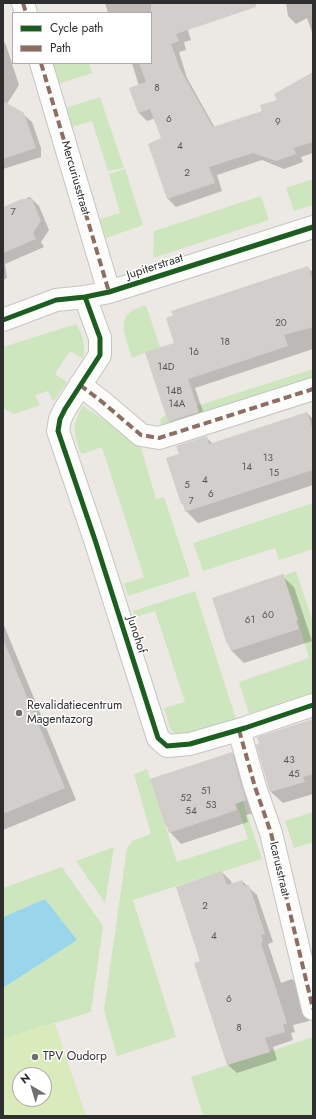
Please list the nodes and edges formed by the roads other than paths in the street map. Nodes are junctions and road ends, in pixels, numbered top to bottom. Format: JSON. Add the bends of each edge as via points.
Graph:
{"nodes":[{"id":1,"x":41,"y":64,"type":"edge"},
{"id":2,"x":313,"y":227,"type":"edge"},
{"id":3,"x":109,"y":292,"type":"junction"},
{"id":4,"x":85,"y":297,"type":"junction"},
{"id":5,"x":3,"y":320,"type":"edge"},
{"id":6,"x":80,"y":385,"type":"junction"},
{"id":7,"x":313,"y":389,"type":"edge"},
{"id":8,"x":313,"y":705,"type":"edge"},
{"id":9,"x":239,"y":730,"type":"junction"},
{"id":10,"x":313,"y":1009,"type":"edge"}],
"edges":[{"from":1,"to":3,"type":"street","name":"Mercuriusstraat"},
{"from":2,"to":3,"type":"street","name":"Jupiterstraat"},
{"from":3,"to":4,"type":"street","name":"Jupiterstraat"},
{"from":4,"to":5,"type":"street","name":"Jupiterstraat","via":[[56,300]]},
{"from":4,"to":6,"type":"street","name":"Junohof","via":[[100,338],[100,355]]},
{"from":6,"to":7,"type":"street","via":[[141,435],[159,438]]},
{"from":6,"to":9,"type":"street","name":"Junohof","via":[[60,419],[58,431],[158,738],[167,746],[182,745]]},
{"from":8,"to":9,"type":"street","name":"Junohof"},
{"from":9,"to":10,"type":"street","name":"Icarusstraat","via":[[271,833]]}]}
